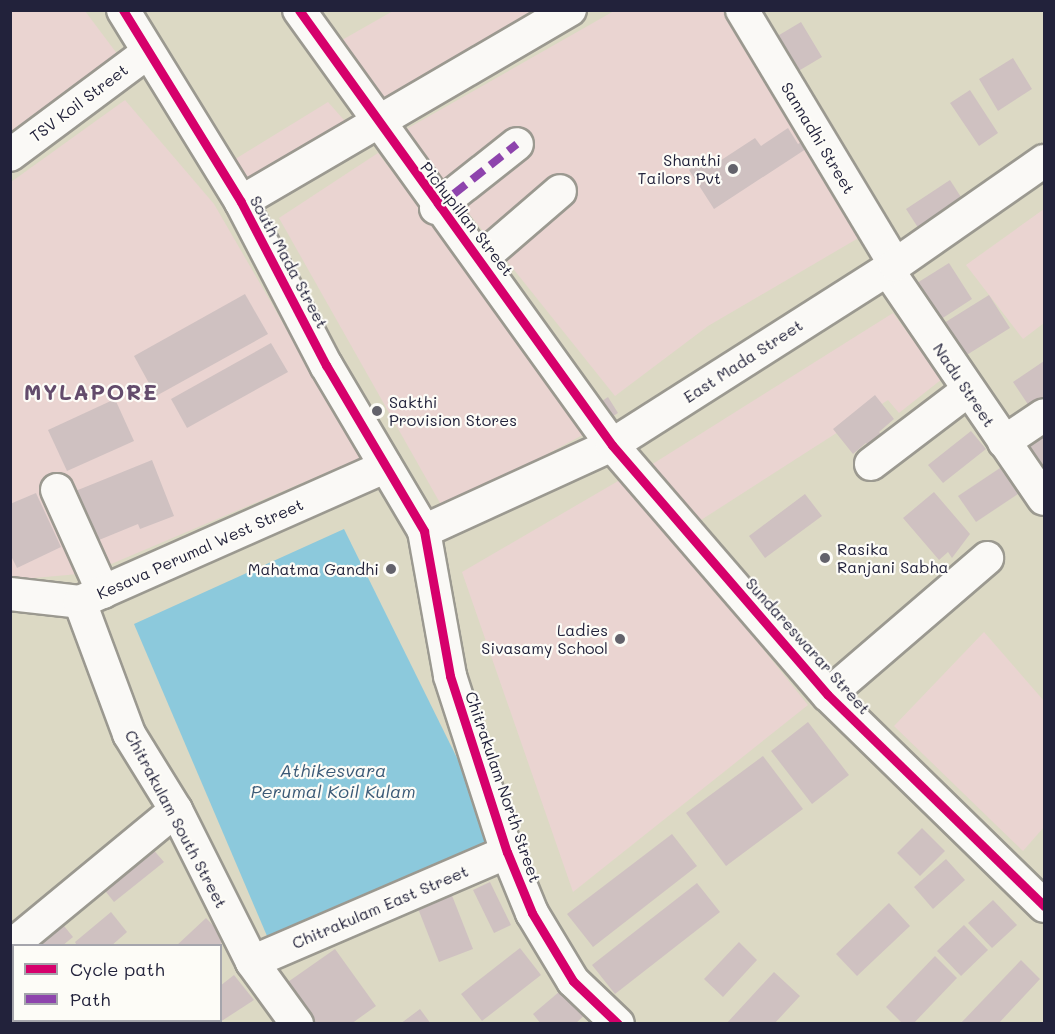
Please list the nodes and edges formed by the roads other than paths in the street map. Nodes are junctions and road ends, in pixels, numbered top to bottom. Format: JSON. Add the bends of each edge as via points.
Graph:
{"nodes":[{"id":1,"x":123,"y":10,"type":"edge"},
{"id":2,"x":299,"y":10,"type":"edge"},
{"id":3,"x":570,"y":10,"type":"edge"},
{"id":4,"x":742,"y":10,"type":"edge"},
{"id":5,"x":148,"y":52,"type":"junction"},
{"id":6,"x":378,"y":122,"type":"junction"},
{"id":7,"x":517,"y":144,"type":"dead end"},
{"id":8,"x":10,"y":155,"type":"edge"},
{"id":9,"x":1044,"y":161,"type":"edge"},
{"id":10,"x":560,"y":191,"type":"dead end"},
{"id":11,"x":241,"y":202,"type":"junction"},
{"id":12,"x":436,"y":208,"type":"junction"},
{"id":13,"x":481,"y":259,"type":"junction"},
{"id":14,"x":891,"y":267,"type":"junction"},
{"id":15,"x":967,"y":391,"type":"junction"},
{"id":16,"x":1044,"y":415,"type":"edge"},
{"id":17,"x":1004,"y":442,"type":"junction"},
{"id":18,"x":612,"y":445,"type":"junction"},
{"id":19,"x":871,"y":464,"type":"dead end"},
{"id":20,"x":385,"y":467,"type":"junction"},
{"id":21,"x":57,"y":490,"type":"dead end"},
{"id":22,"x":1044,"y":499,"type":"edge"},
{"id":23,"x":424,"y":531,"type":"junction"},
{"id":24,"x":987,"y":558,"type":"dead end"},
{"id":25,"x":10,"y":594,"type":"edge"},
{"id":26,"x":92,"y":597,"type":"junction"},
{"id":27,"x":828,"y":695,"type":"junction"},
{"id":28,"x":176,"y":810,"type":"junction"},
{"id":29,"x":507,"y":852,"type":"junction"},
{"id":30,"x":1044,"y":906,"type":"edge"},
{"id":31,"x":16,"y":940,"type":"edge"},
{"id":32,"x":252,"y":962,"type":"junction"},
{"id":33,"x":297,"y":1023,"type":"edge"},
{"id":34,"x":618,"y":1023,"type":"edge"}],
"edges":[{"from":1,"to":5,"type":"street","name":"South Mada Street"},
{"from":2,"to":6,"type":"street","name":"Pichupillan Street"},
{"from":3,"to":6,"type":"street"},
{"from":4,"to":14,"type":"street","name":"Sannadhi Street"},
{"from":5,"to":8,"type":"street","name":"TSV Koil Street"},
{"from":5,"to":11,"type":"street","name":"South Mada Street"},
{"from":6,"to":11,"type":"street"},
{"from":6,"to":12,"type":"street","name":"Pichupillan Street"},
{"from":7,"to":12,"type":"street"},
{"from":9,"to":14,"type":"street","name":"East Mada Street"},
{"from":10,"to":13,"type":"street"},
{"from":11,"to":20,"type":"street","name":"South Mada Street"},
{"from":12,"to":13,"type":"street","name":"Pichupillan Street"},
{"from":13,"to":18,"type":"street","name":"Pichupillan Street"},
{"from":14,"to":15,"type":"street","name":"Nadu Street"},
{"from":14,"to":18,"type":"street","name":"East Mada Street"},
{"from":15,"to":17,"type":"street","name":"Nadu Street"},
{"from":15,"to":19,"type":"street"},
{"from":16,"to":17,"type":"street"},
{"from":17,"to":22,"type":"street","name":"Nadu Street"},
{"from":18,"to":23,"type":"street","name":"East Mada Street"},
{"from":18,"to":27,"type":"street","name":"Sundareswarar Street"},
{"from":20,"to":23,"type":"street","name":"South Mada Street"},
{"from":20,"to":26,"type":"street","name":"Kesava Perumal West Street"},
{"from":21,"to":26,"type":"street","name":"Chitrakulam South Street"},
{"from":23,"to":29,"type":"street","name":"Chitrakulam North Street","via":[[450,676]]},
{"from":24,"to":27,"type":"street"},
{"from":25,"to":26,"type":"street","name":"Kesava Perumal West Street"},
{"from":26,"to":28,"type":"street","name":"Chitrakulam South Street","via":[[129,734]]},
{"from":27,"to":30,"type":"street","name":"Sundareswarar Street"},
{"from":28,"to":31,"type":"street"},
{"from":28,"to":32,"type":"street","name":"Chitrakulam South Street"},
{"from":29,"to":32,"type":"street","name":"Chitrakulam East Street"},
{"from":29,"to":34,"type":"street","name":"Chitrakulam North Street","via":[[532,914],[573,981]]},
{"from":32,"to":33,"type":"street","name":"Chitrakulam South Street"}]}
